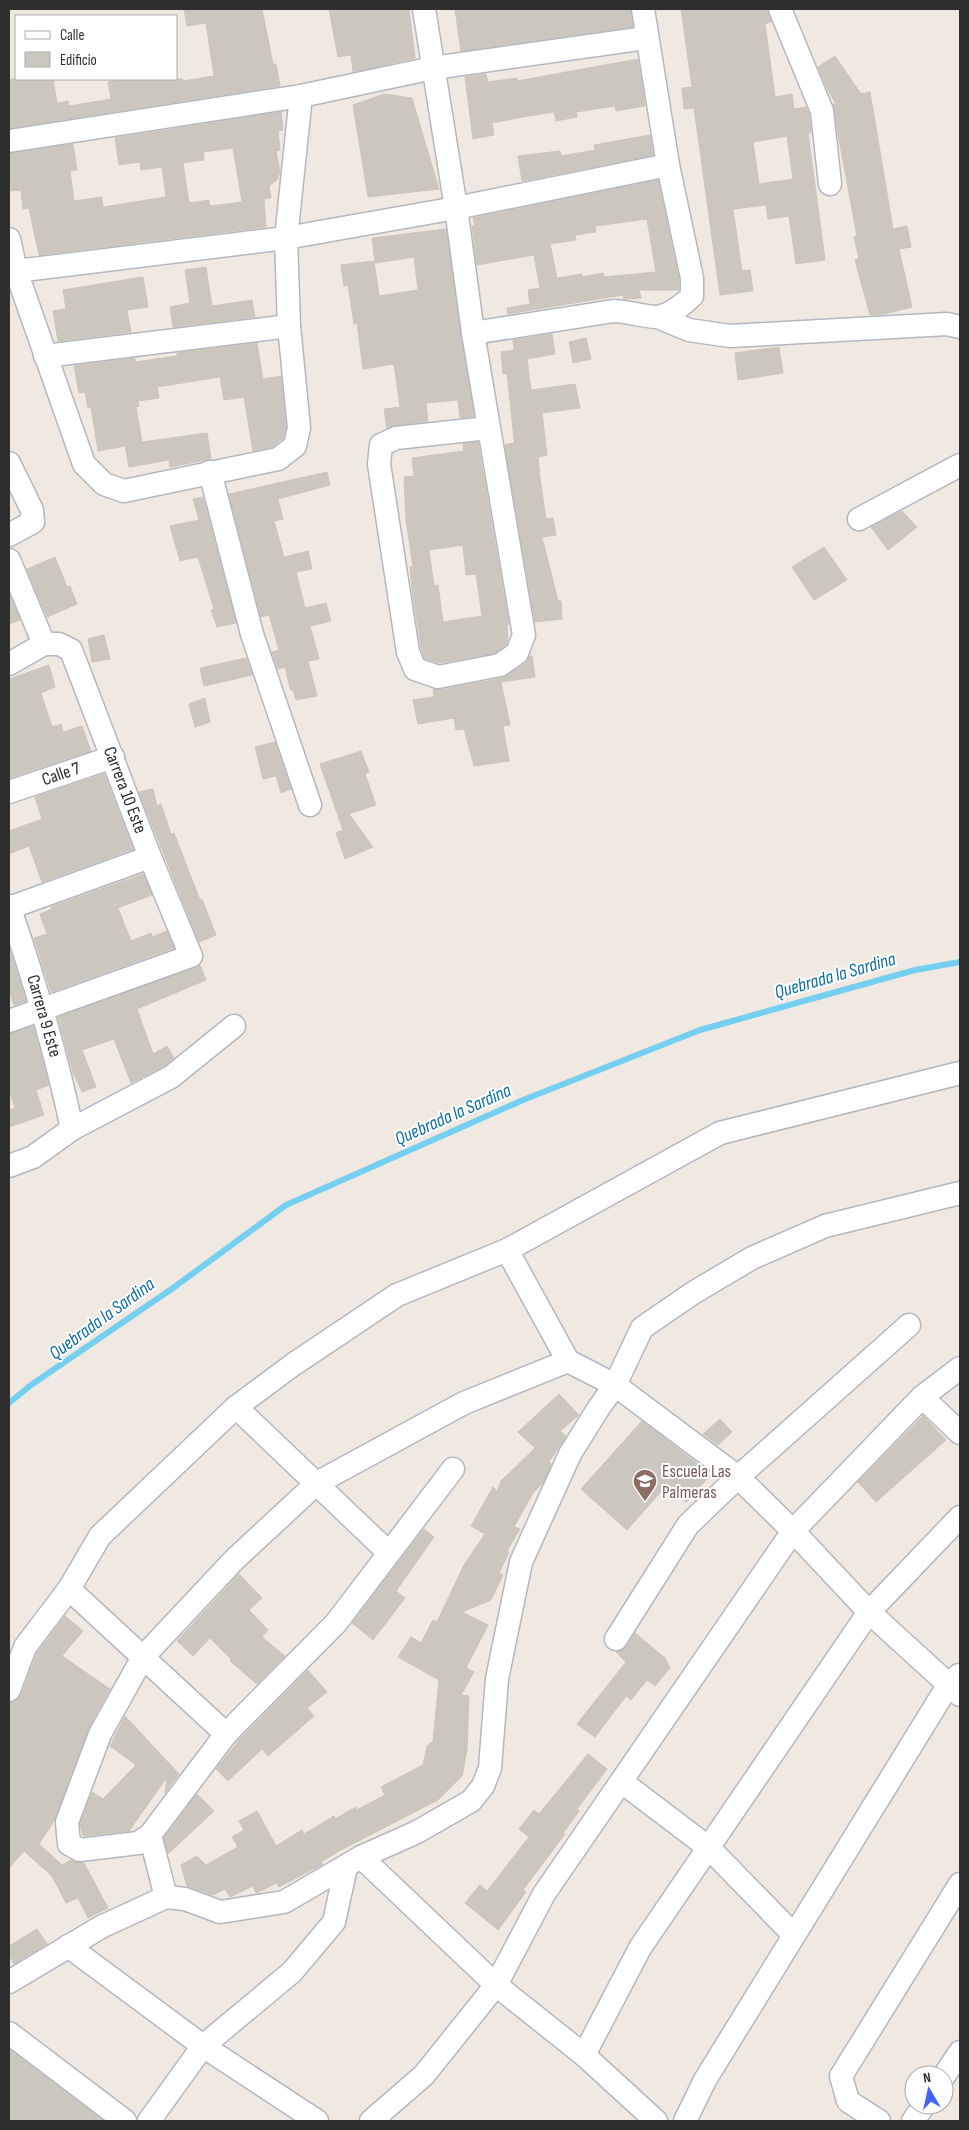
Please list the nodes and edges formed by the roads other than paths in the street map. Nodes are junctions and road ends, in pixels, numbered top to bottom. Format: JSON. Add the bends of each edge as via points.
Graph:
{"nodes":[{"id":1,"x":424,"y":9,"type":"edge"},
{"id":2,"x":643,"y":9,"type":"edge"},
{"id":3,"x":780,"y":9,"type":"edge"},
{"id":4,"x":646,"y":38,"type":"junction"},
{"id":5,"x":433,"y":68,"type":"junction"},
{"id":6,"x":301,"y":96,"type":"junction"},
{"id":7,"x":9,"y":141,"type":"edge"},
{"id":8,"x":668,"y":165,"type":"junction"},
{"id":9,"x":830,"y":184,"type":"dead end"},
{"id":10,"x":456,"y":208,"type":"junction"},
{"id":11,"x":286,"y":238,"type":"junction"},
{"id":12,"x":9,"y":239,"type":"edge"},
{"id":13,"x":16,"y":271,"type":"junction"},
{"id":14,"x":658,"y":317,"type":"junction"},
{"id":15,"x":289,"y":326,"type":"junction"},
{"id":16,"x":960,"y":327,"type":"edge"},
{"id":17,"x":473,"y":333,"type":"junction"},
{"id":18,"x":44,"y":356,"type":"junction"},
{"id":19,"x":488,"y":428,"type":"junction"},
{"id":20,"x":9,"y":463,"type":"edge"},
{"id":21,"x":960,"y":465,"type":"edge"},
{"id":22,"x":210,"y":472,"type":"junction"},
{"id":23,"x":859,"y":519,"type":"dead end"},
{"id":24,"x":9,"y":536,"type":"edge"},
{"id":25,"x":9,"y":560,"type":"edge"},
{"id":26,"x":44,"y":644,"type":"junction"},
{"id":27,"x":9,"y":664,"type":"edge"},
{"id":28,"x":113,"y":757,"type":"junction"},
{"id":29,"x":9,"y":792,"type":"edge"},
{"id":30,"x":310,"y":805,"type":"dead end"},
{"id":31,"x":150,"y":857,"type":"junction"},
{"id":32,"x":9,"y":907,"type":"edge"},
{"id":33,"x":43,"y":1008,"type":"junction"},
{"id":34,"x":9,"y":1021,"type":"edge"},
{"id":35,"x":234,"y":1026,"type":"dead end"},
{"id":36,"x":960,"y":1073,"type":"edge"},
{"id":37,"x":72,"y":1128,"type":"junction"},
{"id":38,"x":9,"y":1166,"type":"edge"},
{"id":39,"x":960,"y":1193,"type":"edge"},
{"id":40,"x":507,"y":1250,"type":"junction"},
{"id":41,"x":909,"y":1325,"type":"dead end"},
{"id":42,"x":568,"y":1361,"type":"junction"},
{"id":43,"x":960,"y":1368,"type":"edge"},
{"id":44,"x":615,"y":1385,"type":"junction"},
{"id":45,"x":922,"y":1397,"type":"junction"},
{"id":46,"x":236,"y":1407,"type":"junction"},
{"id":47,"x":960,"y":1432,"type":"edge"},
{"id":48,"x":453,"y":1469,"type":"dead end"},
{"id":49,"x":738,"y":1477,"type":"junction"},
{"id":50,"x":317,"y":1483,"type":"junction"},
{"id":51,"x":960,"y":1517,"type":"edge"},
{"id":52,"x":793,"y":1530,"type":"junction"},
{"id":53,"x":389,"y":1552,"type":"junction"},
{"id":54,"x":69,"y":1589,"type":"junction"},
{"id":55,"x":869,"y":1612,"type":"junction"},
{"id":56,"x":616,"y":1639,"type":"dead end"},
{"id":57,"x":143,"y":1657,"type":"junction"},
{"id":58,"x":957,"y":1684,"type":"edge"},
{"id":59,"x":9,"y":1690,"type":"edge"},
{"id":60,"x":226,"y":1734,"type":"junction"},
{"id":61,"x":622,"y":1782,"type":"junction"},
{"id":62,"x":150,"y":1835,"type":"junction"},
{"id":63,"x":709,"y":1848,"type":"junction"},
{"id":64,"x":353,"y":1862,"type":"junction"},
{"id":65,"x":960,"y":1884,"type":"edge"},
{"id":66,"x":166,"y":1897,"type":"junction"},
{"id":67,"x":794,"y":1935,"type":"junction"},
{"id":68,"x":68,"y":1946,"type":"junction"},
{"id":69,"x":9,"y":1982,"type":"edge"},
{"id":70,"x":496,"y":1985,"type":"junction"},
{"id":71,"x":9,"y":2033,"type":"edge"},
{"id":72,"x":202,"y":2046,"type":"junction"},
{"id":73,"x":960,"y":2052,"type":"edge"},
{"id":74,"x":584,"y":2055,"type":"junction"},
{"id":75,"x":951,"y":2065,"type":"edge"},
{"id":76,"x":125,"y":2121,"type":"edge"},
{"id":77,"x":149,"y":2121,"type":"edge"},
{"id":78,"x":317,"y":2121,"type":"edge"},
{"id":79,"x":371,"y":2121,"type":"edge"},
{"id":80,"x":656,"y":2121,"type":"edge"},
{"id":81,"x":685,"y":2121,"type":"edge"},
{"id":82,"x":879,"y":2121,"type":"edge"}],
"edges":[{"from":1,"to":5,"type":"street"},
{"from":2,"to":4,"type":"street"},
{"from":3,"to":9,"type":"street","via":[[822,111]]},
{"from":4,"to":5,"type":"street"},
{"from":4,"to":8,"type":"street"},
{"from":5,"to":6,"type":"street"},
{"from":5,"to":10,"type":"street"},
{"from":6,"to":7,"type":"street"},
{"from":6,"to":11,"type":"street"},
{"from":8,"to":10,"type":"street"},
{"from":8,"to":14,"type":"street","via":[[692,278],[692,296],[684,304]]},
{"from":10,"to":11,"type":"street"},
{"from":10,"to":17,"type":"street"},
{"from":11,"to":13,"type":"street"},
{"from":11,"to":15,"type":"street"},
{"from":12,"to":13,"type":"street"},
{"from":13,"to":18,"type":"street"},
{"from":14,"to":16,"type":"street","via":[[689,330],[730,336],[947,324]]},
{"from":14,"to":17,"type":"street","via":[[614,310]]},
{"from":15,"to":18,"type":"street"},
{"from":15,"to":22,"type":"street","via":[[299,428],[295,446],[278,459]]},
{"from":17,"to":19,"type":"street"},
{"from":18,"to":22,"type":"street","via":[[84,464],[104,484],[124,491]]},
{"from":19,"to":19,"type":"street","via":[[524,635],[517,653],[500,665],[438,677],[415,669],[408,652],[379,464],[381,445],[396,438]]},
{"from":20,"to":24,"type":"street","via":[[32,510],[33,522]]},
{"from":21,"to":23,"type":"street"},
{"from":22,"to":30,"type":"street","via":[[252,634]]},
{"from":25,"to":26,"type":"street"},
{"from":26,"to":27,"type":"street"},
{"from":26,"to":28,"type":"street","name":"Carrera 10 Este","via":[[59,644],[71,650]]},
{"from":28,"to":29,"type":"street","name":"Calle 7"},
{"from":28,"to":31,"type":"street","name":"Carrera 10 Este"},
{"from":31,"to":32,"type":"street"},
{"from":31,"to":33,"type":"street","name":"Carrera 10 Este","via":[[191,956]]},
{"from":32,"to":33,"type":"street","name":"Carrera 9 Este"},
{"from":33,"to":34,"type":"street"},
{"from":33,"to":37,"type":"street","name":"Carrera 9 Este"},
{"from":35,"to":37,"type":"street","via":[[171,1077]]},
{"from":36,"to":40,"type":"street","via":[[720,1133]]},
{"from":37,"to":38,"type":"street","via":[[33,1157]]},
{"from":39,"to":44,"type":"street","via":[[825,1226],[752,1258],[642,1328]]},
{"from":40,"to":42,"type":"street"},
{"from":40,"to":46,"type":"street","via":[[397,1296]]},
{"from":41,"to":49,"type":"street"},
{"from":42,"to":44,"type":"street"},
{"from":42,"to":50,"type":"street","via":[[464,1403]]},
{"from":43,"to":45,"type":"street"},
{"from":44,"to":49,"type":"street"},
{"from":44,"to":64,"type":"street","via":[[570,1454],[521,1562],[497,1679],[490,1768],[483,1786],[471,1801],[417,1832]]},
{"from":45,"to":47,"type":"street"},
{"from":45,"to":52,"type":"street"},
{"from":46,"to":50,"type":"street"},
{"from":46,"to":54,"type":"street","via":[[100,1536]]},
{"from":48,"to":53,"type":"street"},
{"from":49,"to":52,"type":"street"},
{"from":49,"to":56,"type":"street","via":[[688,1525]]},
{"from":50,"to":53,"type":"street"},
{"from":50,"to":57,"type":"street","via":[[234,1560]]},
{"from":51,"to":55,"type":"street"},
{"from":52,"to":55,"type":"street"},
{"from":52,"to":61,"type":"street"},
{"from":53,"to":60,"type":"street","via":[[336,1622]]},
{"from":54,"to":57,"type":"street"},
{"from":54,"to":59,"type":"street","via":[[25,1647]]},
{"from":55,"to":58,"type":"street"},
{"from":55,"to":63,"type":"street"},
{"from":57,"to":60,"type":"street"},
{"from":57,"to":62,"type":"street","via":[[100,1734],[67,1822],[69,1844],[80,1850],[138,1843]]},
{"from":58,"to":67,"type":"street"},
{"from":60,"to":62,"type":"street"},
{"from":61,"to":63,"type":"street"},
{"from":61,"to":70,"type":"street","via":[[544,1894]]},
{"from":62,"to":66,"type":"street"},
{"from":63,"to":67,"type":"street"},
{"from":63,"to":74,"type":"street","via":[[640,1948]]},
{"from":64,"to":66,"type":"street","via":[[284,1902],[220,1912],[185,1899]]},
{"from":64,"to":70,"type":"street"},
{"from":64,"to":72,"type":"street","via":[[334,1922],[292,1972]]},
{"from":65,"to":82,"type":"street","via":[[840,2076],[848,2101]]},
{"from":66,"to":68,"type":"street"},
{"from":67,"to":81,"type":"street","via":[[705,2080]]},
{"from":68,"to":69,"type":"street"},
{"from":68,"to":72,"type":"street"},
{"from":70,"to":74,"type":"street"},
{"from":70,"to":79,"type":"street","via":[[424,2075]]},
{"from":71,"to":76,"type":"street"},
{"from":72,"to":77,"type":"street"},
{"from":72,"to":78,"type":"street"},
{"from":73,"to":75,"type":"street"},
{"from":74,"to":80,"type":"street"}]}
